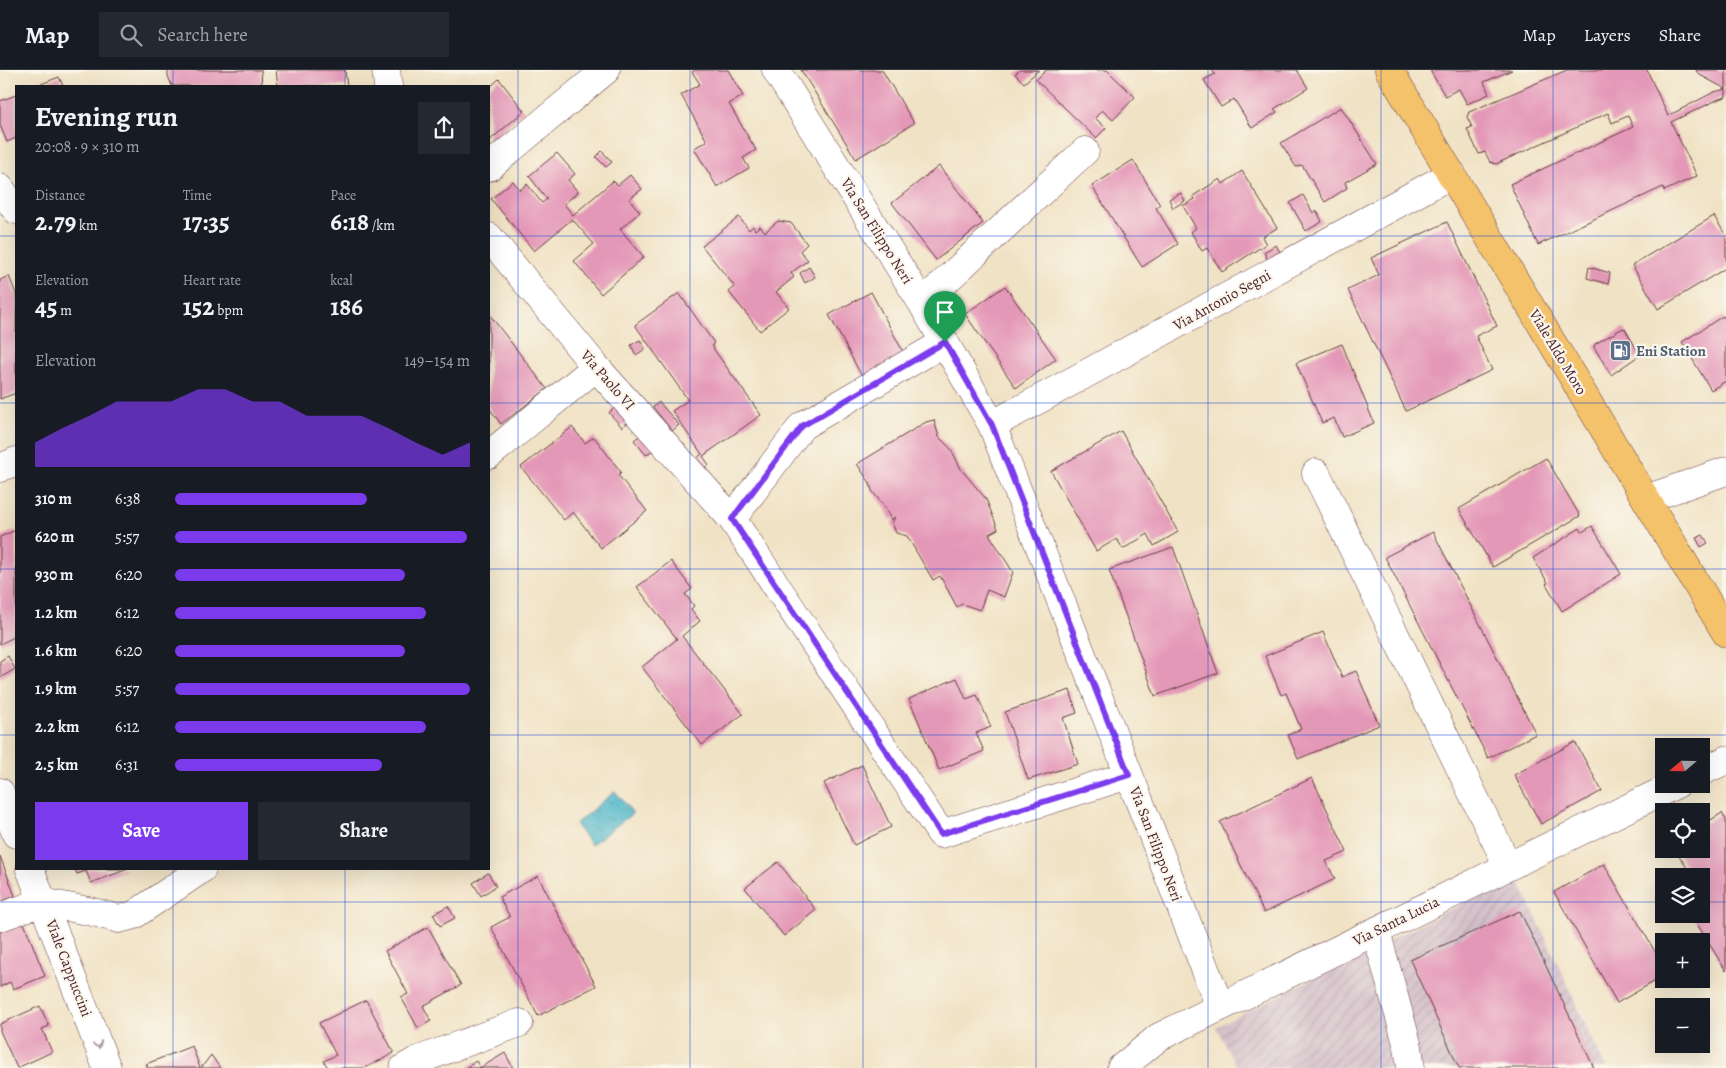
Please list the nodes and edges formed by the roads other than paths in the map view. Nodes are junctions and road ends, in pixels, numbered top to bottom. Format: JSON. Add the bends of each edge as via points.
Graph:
{"nodes":[{"id":1,"x":386,"y":70,"type":"edge"},
{"id":2,"x":606,"y":70,"type":"edge"},
{"id":3,"x":776,"y":70,"type":"edge"},
{"id":4,"x":1389,"y":70,"type":"edge"},
{"id":5,"x":388,"y":85,"type":"edge"},
{"id":6,"x":1085,"y":151,"type":"dead end"},
{"id":7,"x":490,"y":166,"type":"edge"},
{"id":8,"x":1452,"y":174,"type":"junction"},
{"id":9,"x":0,"y":188,"type":"edge"},
{"id":10,"x":15,"y":209,"type":"edge"},
{"id":11,"x":490,"y":238,"type":"edge"},
{"id":12,"x":922,"y":303,"type":"junction"},
{"id":13,"x":945,"y":342,"type":"junction"},
{"id":14,"x":596,"y":367,"type":"junction"},
{"id":15,"x":992,"y":425,"type":"junction"},
{"id":16,"x":490,"y":454,"type":"edge"},
{"id":17,"x":15,"y":462,"type":"edge"},
{"id":18,"x":0,"y":468,"type":"edge"},
{"id":19,"x":1726,"y":471,"type":"edge"},
{"id":20,"x":1316,"y":473,"type":"dead end"},
{"id":21,"x":1646,"y":499,"type":"junction"},
{"id":22,"x":732,"y":519,"type":"junction"},
{"id":23,"x":1726,"y":633,"type":"edge"},
{"id":24,"x":1726,"y":760,"type":"edge"},
{"id":25,"x":1710,"y":768,"type":"edge"},
{"id":26,"x":1129,"y":775,"type":"junction"},
{"id":27,"x":0,"y":792,"type":"edge"},
{"id":28,"x":1658,"y":793,"type":"edge"},
{"id":29,"x":15,"y":831,"type":"edge"},
{"id":30,"x":1508,"y":866,"type":"junction"},
{"id":31,"x":30,"y":870,"type":"edge"},
{"id":32,"x":201,"y":870,"type":"edge"},
{"id":33,"x":42,"y":902,"type":"junction"},
{"id":34,"x":0,"y":917,"type":"edge"},
{"id":35,"x":1376,"y":931,"type":"junction"},
{"id":36,"x":1220,"y":1007,"type":"junction"},
{"id":37,"x":519,"y":1022,"type":"dead end"},
{"id":38,"x":107,"y":1068,"type":"edge"},
{"id":39,"x":404,"y":1068,"type":"edge"},
{"id":40,"x":1121,"y":1068,"type":"edge"},
{"id":41,"x":1411,"y":1068,"type":"edge"}],
"edges":[{"from":1,"to":5,"type":"street"},
{"from":2,"to":7,"type":"street"},
{"from":3,"to":12,"type":"street","name":"Via San Filippo Neri"},
{"from":4,"to":8,"type":"main road","name":"Viale Aldo Moro"},
{"from":6,"to":12,"type":"street"},
{"from":8,"to":15,"type":"street","name":"Via Antonio Segni"},
{"from":8,"to":21,"type":"main road","name":"Viale Aldo Moro"},
{"from":9,"to":10,"type":"street"},
{"from":11,"to":14,"type":"street","name":"Via Paolo VI"},
{"from":12,"to":13,"type":"street","name":"Via San Filippo Neri"},
{"from":13,"to":15,"type":"street","name":"Via San Filippo Neri"},
{"from":13,"to":22,"type":"street","via":[[802,426]]},
{"from":14,"to":16,"type":"street"},
{"from":14,"to":22,"type":"street","name":"Via Paolo VI"},
{"from":15,"to":26,"type":"street","name":"Via San Filippo Neri"},
{"from":17,"to":18,"type":"street"},
{"from":19,"to":21,"type":"street"},
{"from":20,"to":30,"type":"street"},
{"from":21,"to":23,"type":"main road","name":"Viale Aldo Moro"},
{"from":22,"to":26,"type":"street","name":"Via Paolo VI","via":[[941,834]]},
{"from":24,"to":25,"type":"street"},
{"from":26,"to":36,"type":"street","name":"Via San Filippo Neri"},
{"from":27,"to":29,"type":"street"},
{"from":28,"to":30,"type":"street","name":"Via Santa Lucia"},
{"from":30,"to":35,"type":"street","name":"Via Santa Lucia"},
{"from":31,"to":33,"type":"street","name":"Viale Cappuccini"},
{"from":32,"to":33,"type":"street","via":[[134,915],[119,919]]},
{"from":33,"to":34,"type":"street"},
{"from":33,"to":38,"type":"street","name":"Viale Cappuccini","one_way":true},
{"from":35,"to":36,"type":"street","name":"Via Santa Lucia"},
{"from":35,"to":41,"type":"street"},
{"from":36,"to":40,"type":"street","name":"Via Santa Lucia","via":[[1158,1037]]},
{"from":37,"to":39,"type":"street"}]}
